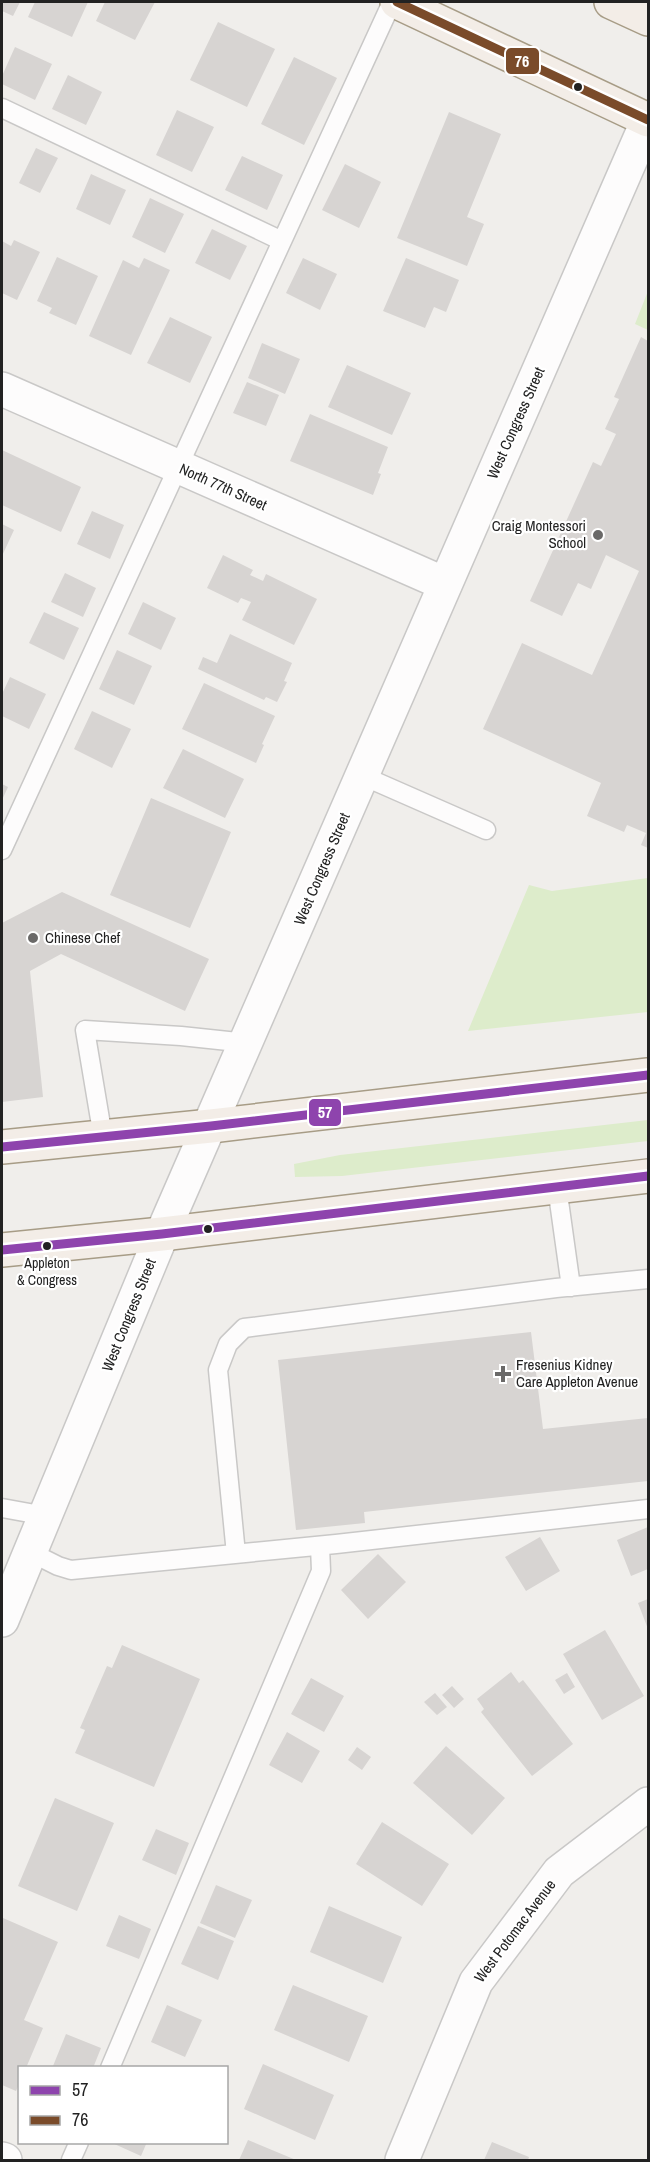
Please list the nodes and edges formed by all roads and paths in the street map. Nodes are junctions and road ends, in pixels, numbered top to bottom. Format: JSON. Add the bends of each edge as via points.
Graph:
{"nodes":[{"id":1,"x":392,"y":2,"type":"edge"},
{"id":2,"x":397,"y":2,"type":"edge"},
{"id":3,"x":611,"y":2,"type":"edge"},
{"id":4,"x":648,"y":19,"type":"edge"},
{"id":5,"x":2,"y":108,"type":"edge"},
{"id":6,"x":648,"y":120,"type":"edge"},
{"id":7,"x":282,"y":241,"type":"junction"},
{"id":8,"x":2,"y":389,"type":"edge"},
{"id":9,"x":179,"y":467,"type":"junction"},
{"id":10,"x":446,"y":584,"type":"junction"},
{"id":11,"x":363,"y":776,"type":"junction"},
{"id":12,"x":486,"y":830,"type":"dead end"},
{"id":13,"x":2,"y":850,"type":"edge"},
{"id":14,"x":247,"y":1043,"type":"junction"},
{"id":15,"x":648,"y":1075,"type":"edge"},
{"id":16,"x":211,"y":1126,"type":"junction"},
{"id":17,"x":103,"y":1137,"type":"junction"},
{"id":18,"x":2,"y":1147,"type":"edge"},
{"id":19,"x":648,"y":1176,"type":"edge"},
{"id":20,"x":557,"y":1187,"type":"junction"},
{"id":21,"x":162,"y":1234,"type":"junction"},
{"id":22,"x":2,"y":1250,"type":"edge"},
{"id":23,"x":648,"y":1279,"type":"edge"},
{"id":24,"x":571,"y":1287,"type":"junction"},
{"id":25,"x":2,"y":1508,"type":"edge"},
{"id":26,"x":648,"y":1509,"type":"edge"},
{"id":27,"x":46,"y":1516,"type":"junction"},
{"id":28,"x":320,"y":1546,"type":"junction"},
{"id":29,"x":30,"y":1552,"type":"junction"},
{"id":30,"x":236,"y":1554,"type":"junction"},
{"id":31,"x":2,"y":1620,"type":"edge"},
{"id":32,"x":648,"y":1804,"type":"edge"},
{"id":33,"x":110,"y":2066,"type":"edge"},
{"id":34,"x":78,"y":2144,"type":"edge"},
{"id":35,"x":71,"y":2160,"type":"edge"},
{"id":36,"x":402,"y":2160,"type":"edge"}],
"edges":[{"from":1,"to":7,"type":"lane"},
{"from":2,"to":6,"type":"main road"},
{"from":3,"to":4,"type":"main road"},
{"from":5,"to":7,"type":"lane"},
{"from":6,"to":10,"type":"street","name":"West Congress Street"},
{"from":7,"to":9,"type":"lane"},
{"from":8,"to":9,"type":"street","name":"North 77th Street"},
{"from":9,"to":10,"type":"street","name":"North 77th Street"},
{"from":9,"to":13,"type":"lane"},
{"from":10,"to":11,"type":"street","name":"West Congress Street"},
{"from":11,"to":12,"type":"lane"},
{"from":11,"to":14,"type":"street","name":"West Congress Street"},
{"from":14,"to":16,"type":"street","name":"West Congress Street"},
{"from":14,"to":17,"type":"lane","via":[[85,1030]]},
{"from":15,"to":16,"type":"main road"},
{"from":16,"to":17,"type":"main road"},
{"from":16,"to":21,"type":"street","name":"West Congress Street"},
{"from":17,"to":18,"type":"main road"},
{"from":19,"to":20,"type":"main road"},
{"from":20,"to":21,"type":"main road"},
{"from":20,"to":24,"type":"lane"},
{"from":21,"to":22,"type":"main road"},
{"from":21,"to":27,"type":"street","name":"West Congress Street"},
{"from":23,"to":24,"type":"lane"},
{"from":24,"to":30,"type":"lane","via":[[244,1328],[228,1344],[218,1370]]},
{"from":25,"to":27,"type":"lane"},
{"from":26,"to":28,"type":"lane"},
{"from":27,"to":29,"type":"street","name":"West Congress Street"},
{"from":28,"to":30,"type":"lane"},
{"from":28,"to":33,"type":"lane","via":[[321,1570]]},
{"from":29,"to":30,"type":"lane","via":[[71,1570]]},
{"from":29,"to":31,"type":"street","name":"West Congress Street"},
{"from":32,"to":36,"type":"street","name":"West Potomac Avenue","via":[[559,1872],[476,1982]]},
{"from":34,"to":35,"type":"lane"}]}
